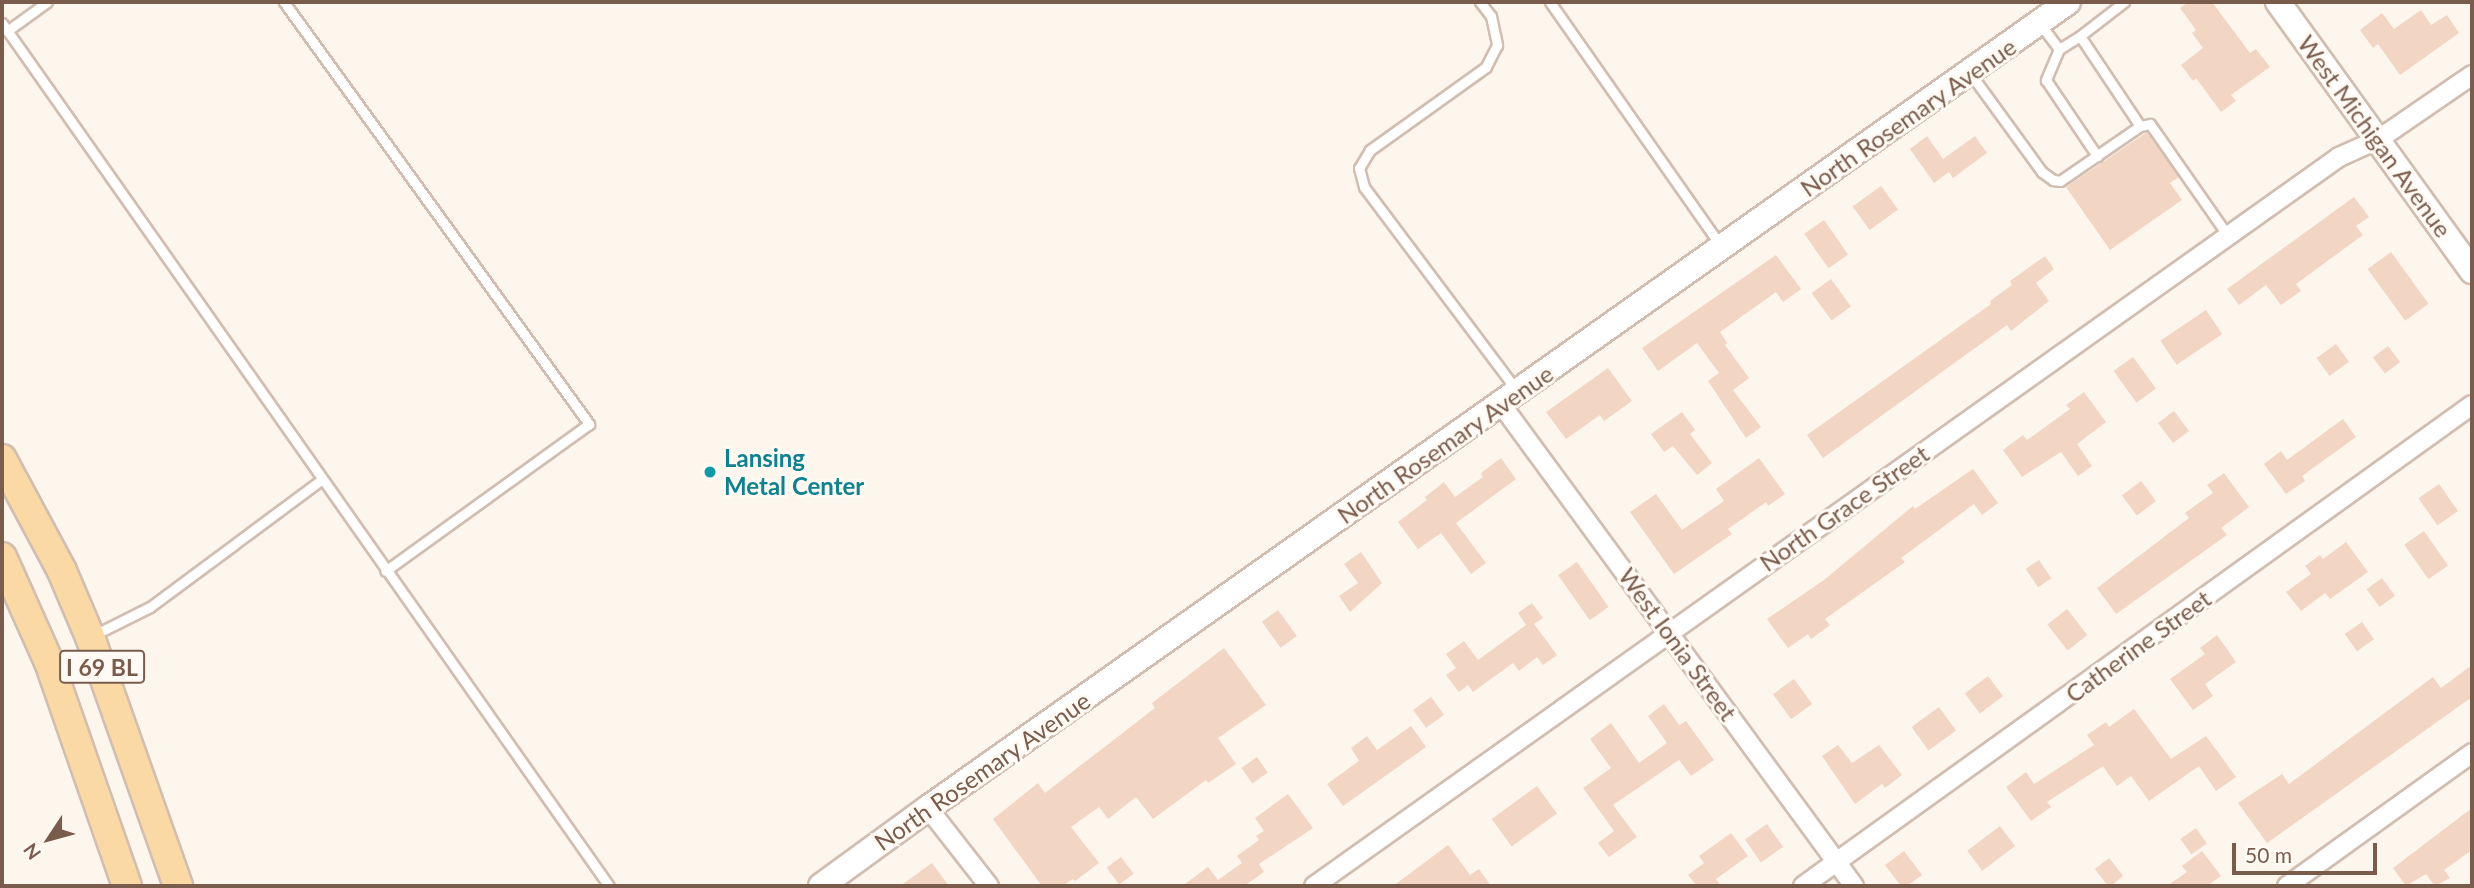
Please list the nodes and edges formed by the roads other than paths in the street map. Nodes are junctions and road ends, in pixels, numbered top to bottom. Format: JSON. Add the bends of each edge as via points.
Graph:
{"nodes":[{"id":1,"x":47,"y":2,"type":"edge"},
{"id":2,"x":284,"y":2,"type":"edge"},
{"id":3,"x":1480,"y":2,"type":"edge"},
{"id":4,"x":1550,"y":2,"type":"edge"},
{"id":5,"x":2068,"y":2,"type":"edge"},
{"id":6,"x":2124,"y":2,"type":"edge"},
{"id":7,"x":2278,"y":2,"type":"edge"},
{"id":8,"x":2040,"y":24,"type":"junction"},
{"id":9,"x":4,"y":27,"type":"edge"},
{"id":10,"x":2080,"y":36,"type":"junction"},
{"id":11,"x":2059,"y":49,"type":"junction"},
{"id":12,"x":1970,"y":74,"type":"junction"},
{"id":13,"x":2472,"y":75,"type":"edge"},
{"id":14,"x":2140,"y":126,"type":"junction"},
{"id":15,"x":2379,"y":139,"type":"junction"},
{"id":16,"x":2097,"y":156,"type":"junction"},
{"id":17,"x":2228,"y":236,"type":"junction"},
{"id":18,"x":1722,"y":247,"type":"junction"},
{"id":19,"x":2472,"y":271,"type":"edge"},
{"id":20,"x":1509,"y":398,"type":"junction"},
{"id":21,"x":2472,"y":405,"type":"edge"},
{"id":22,"x":2,"y":459,"type":"edge"},
{"id":23,"x":321,"y":480,"type":"junction"},
{"id":24,"x":2,"y":557,"type":"edge"},
{"id":25,"x":385,"y":572,"type":"junction"},
{"id":26,"x":1670,"y":632,"type":"junction"},
{"id":27,"x":90,"y":637,"type":"junction"},
{"id":28,"x":2472,"y":753,"type":"edge"},
{"id":29,"x":928,"y":808,"type":"junction"},
{"id":30,"x":1836,"y":862,"type":"junction"},
{"id":31,"x":127,"y":886,"type":"edge"},
{"id":32,"x":178,"y":886,"type":"edge"},
{"id":33,"x":609,"y":886,"type":"edge"},
{"id":34,"x":821,"y":886,"type":"edge"},
{"id":35,"x":989,"y":886,"type":"edge"},
{"id":36,"x":1314,"y":886,"type":"edge"},
{"id":37,"x":1803,"y":886,"type":"edge"},
{"id":38,"x":1854,"y":886,"type":"edge"},
{"id":39,"x":2287,"y":886,"type":"edge"}],
"edges":[{"from":1,"to":9,"type":"lane"},
{"from":2,"to":25,"type":"lane","via":[[589,424]]},
{"from":3,"to":20,"type":"lane","via":[[1491,16],[1497,45],[1486,67],[1370,150],[1359,168],[1364,187]]},
{"from":4,"to":18,"type":"lane"},
{"from":5,"to":8,"type":"street","name":"North Rosemary Avenue"},
{"from":6,"to":10,"type":"lane"},
{"from":7,"to":15,"type":"street","name":"West Michigan Avenue"},
{"from":8,"to":11,"type":"lane"},
{"from":8,"to":12,"type":"street","name":"North Rosemary Avenue"},
{"from":9,"to":23,"type":"lane"},
{"from":10,"to":11,"type":"lane"},
{"from":10,"to":14,"type":"lane"},
{"from":11,"to":16,"type":"lane","via":[[2046,80]]},
{"from":12,"to":16,"type":"lane","via":[[2042,172],[2053,180],[2060,181]]},
{"from":12,"to":18,"type":"street","name":"North Rosemary Avenue"},
{"from":13,"to":15,"type":"street","name":"North Grace Street"},
{"from":14,"to":16,"type":"lane"},
{"from":14,"to":17,"type":"lane","via":[[2150,124]]},
{"from":15,"to":17,"type":"street","name":"North Grace Street","via":[[2339,157]]},
{"from":15,"to":19,"type":"street","name":"West Michigan Avenue"},
{"from":17,"to":26,"type":"street","name":"North Grace Street"},
{"from":18,"to":20,"type":"street","name":"North Rosemary Avenue"},
{"from":20,"to":26,"type":"street","name":"West Ionia Street"},
{"from":20,"to":29,"type":"street","name":"North Rosemary Avenue"},
{"from":21,"to":30,"type":"street","name":"Catherine Street"},
{"from":22,"to":27,"type":"main road","number":"I 69 BL","via":[[62,571]]},
{"from":23,"to":25,"type":"lane"},
{"from":23,"to":27,"type":"lane","via":[[150,607]]},
{"from":24,"to":31,"type":"main road","number":"I 69 BL","via":[[50,662]]},
{"from":25,"to":33,"type":"lane"},
{"from":26,"to":30,"type":"street","name":"West Ionia Street"},
{"from":26,"to":36,"type":"street","name":"North Grace Street"},
{"from":27,"to":32,"type":"main road","number":"I 69 BL"},
{"from":28,"to":39,"type":"street"},
{"from":29,"to":34,"type":"street","name":"North Rosemary Avenue"},
{"from":29,"to":35,"type":"street"},
{"from":30,"to":37,"type":"street","name":"Catherine Street"},
{"from":30,"to":38,"type":"street","name":"West Ionia Street"}]}
